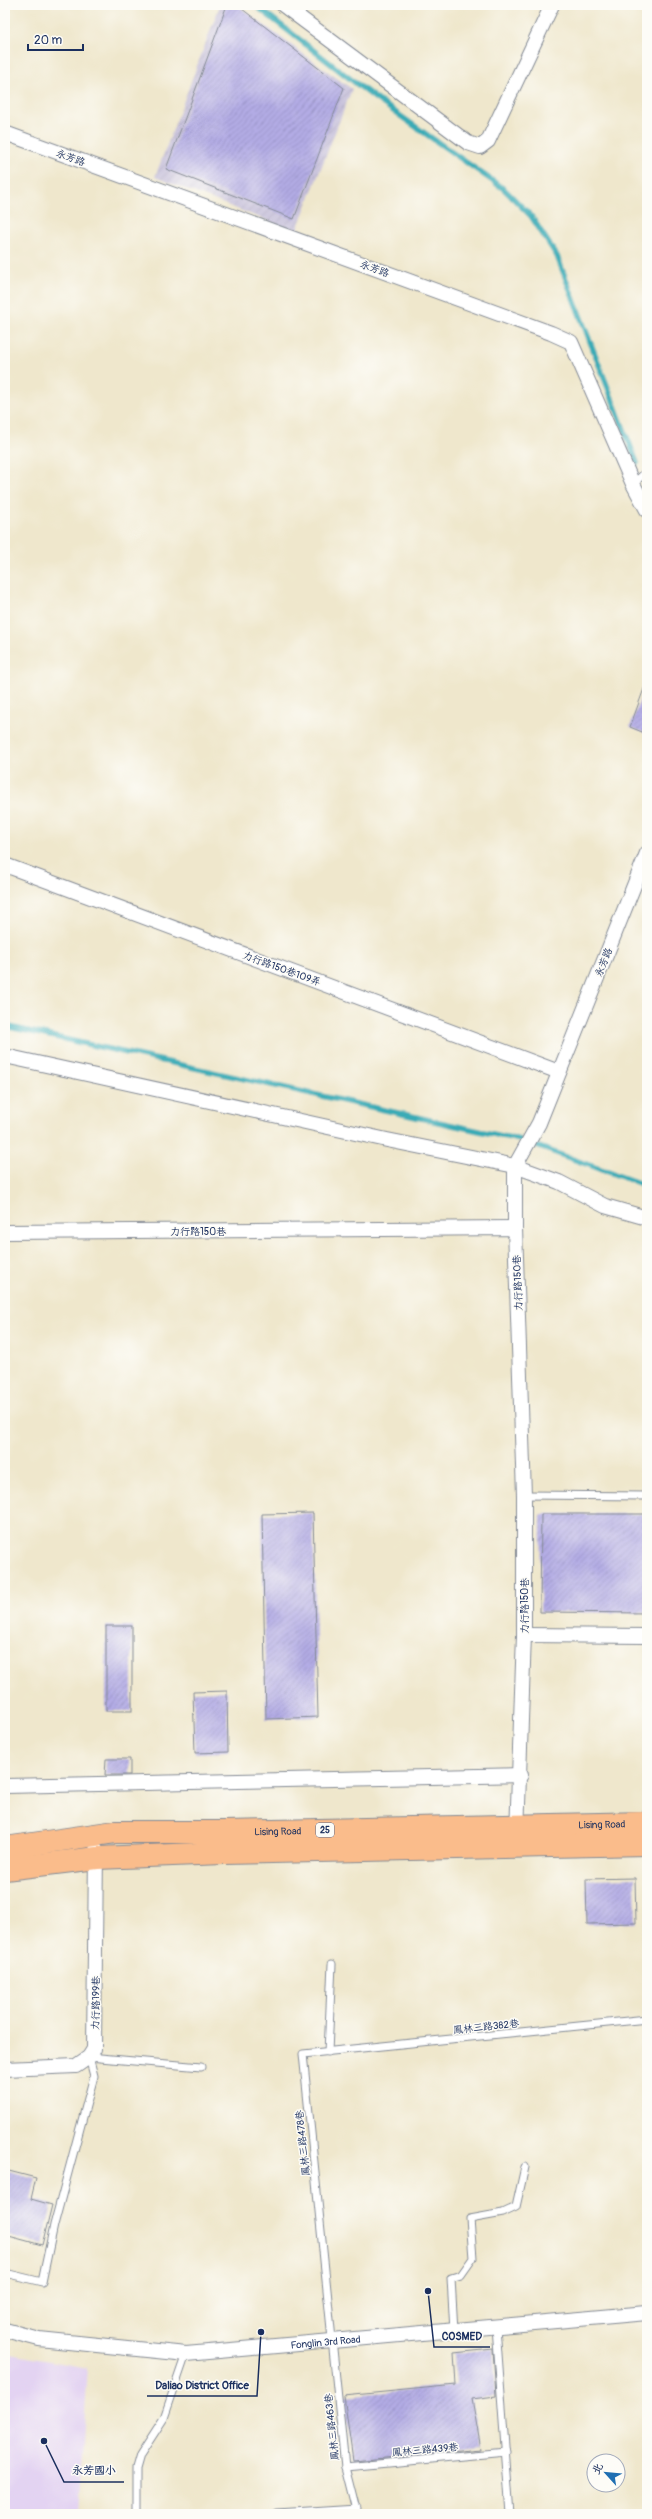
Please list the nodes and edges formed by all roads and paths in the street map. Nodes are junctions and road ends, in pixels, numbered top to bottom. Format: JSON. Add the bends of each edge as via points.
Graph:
{"nodes":[{"id":1,"x":283,"y":5,"type":"edge"},
{"id":2,"x":552,"y":5,"type":"edge"},
{"id":3,"x":5,"y":133,"type":"edge"},
{"id":4,"x":647,"y":471,"type":"edge"},
{"id":5,"x":633,"y":484,"type":"junction"},
{"id":6,"x":647,"y":510,"type":"edge"},
{"id":7,"x":647,"y":852,"type":"edge"},
{"id":8,"x":5,"y":865,"type":"edge"},
{"id":9,"x":5,"y":1056,"type":"edge"},
{"id":10,"x":558,"y":1072,"type":"junction"},
{"id":11,"x":515,"y":1166,"type":"junction"},
{"id":12,"x":647,"y":1218,"type":"edge"},
{"id":13,"x":515,"y":1228,"type":"junction"},
{"id":14,"x":5,"y":1232,"type":"edge"},
{"id":15,"x":524,"y":1495,"type":"junction"},
{"id":16,"x":647,"y":1496,"type":"edge"},
{"id":17,"x":524,"y":1635,"type":"junction"},
{"id":18,"x":647,"y":1636,"type":"edge"},
{"id":19,"x":521,"y":1775,"type":"junction"},
{"id":20,"x":5,"y":1786,"type":"edge"},
{"id":21,"x":647,"y":1823,"type":"edge"},
{"id":22,"x":95,"y":1835,"type":"junction"},
{"id":23,"x":517,"y":1836,"type":"junction"},
{"id":24,"x":647,"y":1844,"type":"edge"},
{"id":25,"x":5,"y":1848,"type":"edge"},
{"id":26,"x":97,"y":1858,"type":"junction"},
{"id":27,"x":5,"y":1869,"type":"edge"},
{"id":28,"x":332,"y":1964,"type":"dead end"},
{"id":29,"x":647,"y":2019,"type":"edge"},
{"id":30,"x":328,"y":2052,"type":"junction"},
{"id":31,"x":89,"y":2057,"type":"junction"},
{"id":32,"x":201,"y":2068,"type":"dead end"},
{"id":33,"x":5,"y":2069,"type":"edge"},
{"id":34,"x":525,"y":2167,"type":"dead end"},
{"id":35,"x":5,"y":2273,"type":"edge"},
{"id":36,"x":647,"y":2313,"type":"edge"},
{"id":37,"x":496,"y":2327,"type":"junction"},
{"id":38,"x":5,"y":2330,"type":"edge"},
{"id":39,"x":454,"y":2331,"type":"junction"},
{"id":40,"x":331,"y":2342,"type":"junction"},
{"id":41,"x":186,"y":2354,"type":"junction"},
{"id":42,"x":506,"y":2452,"type":"junction"},
{"id":43,"x":345,"y":2467,"type":"junction"},
{"id":44,"x":357,"y":2511,"type":"edge"},
{"id":45,"x":136,"y":2514,"type":"edge"},
{"id":46,"x":277,"y":2514,"type":"edge"},
{"id":47,"x":510,"y":2514,"type":"edge"}],
"edges":[{"from":1,"to":2,"type":"street","via":[[468,143],[480,146],[488,141]]},
{"from":3,"to":5,"type":"street","name":"永芳路","via":[[570,342]]},
{"from":4,"to":5,"type":"lane"},
{"from":5,"to":6,"type":"street","name":"永芳路"},
{"from":7,"to":10,"type":"street","name":"永芳路"},
{"from":8,"to":10,"type":"street","name":"力行路150巷109弄"},
{"from":9,"to":11,"type":"street"},
{"from":10,"to":11,"type":"street","via":[[539,1123]]},
{"from":11,"to":12,"type":"street","via":[[559,1182],[606,1206]]},
{"from":11,"to":13,"type":"street"},
{"from":13,"to":14,"type":"street","name":"力行路150巷"},
{"from":13,"to":15,"type":"street","name":"力行路150巷"},
{"from":15,"to":16,"type":"lane"},
{"from":15,"to":17,"type":"street","name":"力行路150巷"},
{"from":17,"to":18,"type":"street"},
{"from":17,"to":19,"type":"street","name":"力行路150巷"},
{"from":19,"to":20,"type":"street"},
{"from":19,"to":23,"type":"street","name":"力行路150巷"},
{"from":21,"to":23,"type":"main road","name":"Lising Road","number":"25"},
{"from":22,"to":23,"type":"main road","name":"Lising Road","number":"25","via":[[115,1832],[223,1832]]},
{"from":22,"to":25,"type":"main road","name":"Lising Road","number":"25"},
{"from":22,"to":26,"type":"street","name":"力行路199巷"},
{"from":23,"to":24,"type":"main road","name":"Lising Road","number":"25"},
{"from":23,"to":26,"type":"main road","name":"Lising Road","number":"25"},
{"from":26,"to":27,"type":"main road","name":"Lising Road","number":"25"},
{"from":26,"to":31,"type":"street","name":"力行路199巷","via":[[94,2048]]},
{"from":28,"to":30,"type":"lane"},
{"from":29,"to":30,"type":"lane","name":"鳳林三路382巷"},
{"from":30,"to":40,"type":"lane","name":"鳳林三路478巷","via":[[303,2054]]},
{"from":31,"to":32,"type":"lane"},
{"from":31,"to":33,"type":"street","via":[[76,2066]]},
{"from":31,"to":35,"type":"lane","via":[[94,2076],[54,2224],[42,2282]]},
{"from":34,"to":39,"type":"lane","via":[[516,2207],[503,2214],[470,2219],[473,2258],[461,2275],[450,2278]]},
{"from":36,"to":37,"type":"street","name":"Fonglin 3rd Road"},
{"from":37,"to":39,"type":"street","name":"Fonglin 3rd Road"},
{"from":37,"to":42,"type":"lane"},
{"from":38,"to":41,"type":"street","name":"Fonglin 3rd Road","via":[[39,2340]]},
{"from":39,"to":40,"type":"street","name":"Fonglin 3rd Road"},
{"from":40,"to":41,"type":"street","name":"Fonglin 3rd Road"},
{"from":40,"to":43,"type":"lane","name":"鳳林三路463巷"},
{"from":41,"to":45,"type":"lane","via":[[164,2418],[140,2455],[136,2469]]},
{"from":42,"to":43,"type":"lane","name":"鳳林三路439巷"},
{"from":42,"to":47,"type":"lane"},
{"from":43,"to":44,"type":"lane","name":"鳳林三路463巷"},
{"from":44,"to":46,"type":"lane","name":"鳳林三路463巷"}]}
